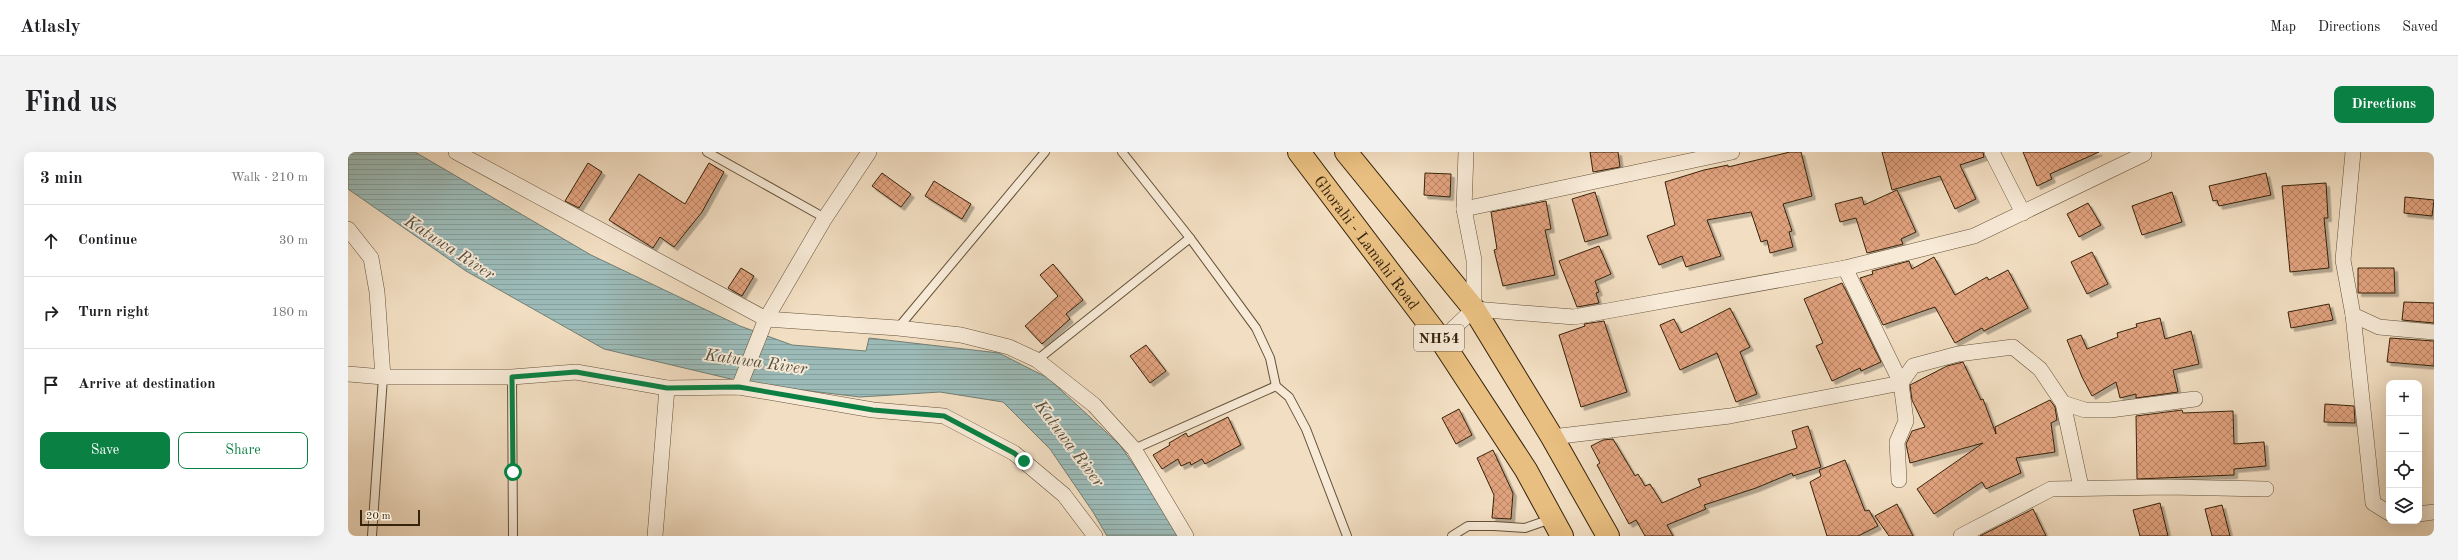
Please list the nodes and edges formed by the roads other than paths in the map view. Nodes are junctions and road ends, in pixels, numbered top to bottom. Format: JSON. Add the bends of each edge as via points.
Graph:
{"nodes":[{"id":1,"x":456,"y":152,"type":"edge"},
{"id":2,"x":707,"y":152,"type":"edge"},
{"id":3,"x":869,"y":152,"type":"edge"},
{"id":4,"x":1045,"y":152,"type":"edge"},
{"id":5,"x":1122,"y":152,"type":"edge"},
{"id":6,"x":1299,"y":152,"type":"edge"},
{"id":7,"x":1346,"y":152,"type":"edge"},
{"id":8,"x":1466,"y":152,"type":"edge"},
{"id":9,"x":1732,"y":152,"type":"edge"},
{"id":10,"x":1992,"y":152,"type":"edge"},
{"id":11,"x":2353,"y":152,"type":"edge"},
{"id":12,"x":2144,"y":154,"type":"dead end"},
{"id":13,"x":1464,"y":209,"type":"junction"},
{"id":14,"x":2023,"y":213,"type":"junction"},
{"id":15,"x":825,"y":218,"type":"junction"},
{"id":16,"x":348,"y":229,"type":"edge"},
{"id":17,"x":1190,"y":238,"type":"junction"},
{"id":18,"x":1845,"y":268,"type":"junction"},
{"id":19,"x":1474,"y":309,"type":"junction"},
{"id":20,"x":2353,"y":315,"type":"junction"},
{"id":21,"x":766,"y":319,"type":"junction"},
{"id":22,"x":898,"y":328,"type":"junction"},
{"id":23,"x":2434,"y":332,"type":"edge"},
{"id":24,"x":1441,"y":340,"type":"junction"},
{"id":25,"x":1037,"y":360,"type":"junction"},
{"id":26,"x":348,"y":374,"type":"edge"},
{"id":27,"x":383,"y":377,"type":"junction"},
{"id":28,"x":512,"y":377,"type":"junction"},
{"id":29,"x":1901,"y":383,"type":"junction"},
{"id":30,"x":1276,"y":386,"type":"junction"},
{"id":31,"x":739,"y":387,"type":"junction"},
{"id":32,"x":667,"y":388,"type":"junction"},
{"id":33,"x":2195,"y":399,"type":"dead end"},
{"id":34,"x":2063,"y":402,"type":"junction"},
{"id":35,"x":1552,"y":437,"type":"junction"},
{"id":36,"x":1134,"y":449,"type":"junction"},
{"id":37,"x":1898,"y":480,"type":"dead end"},
{"id":38,"x":2081,"y":487,"type":"junction"},
{"id":39,"x":2266,"y":489,"type":"dead end"},
{"id":40,"x":2386,"y":511,"type":"edge"},
{"id":41,"x":2434,"y":512,"type":"edge"},
{"id":42,"x":2422,"y":514,"type":"edge"},
{"id":43,"x":1557,"y":528,"type":"edge"},
{"id":44,"x":372,"y":536,"type":"edge"},
{"id":45,"x":513,"y":536,"type":"edge"},
{"id":46,"x":655,"y":536,"type":"edge"},
{"id":47,"x":1095,"y":536,"type":"edge"},
{"id":48,"x":1186,"y":536,"type":"edge"},
{"id":49,"x":1347,"y":536,"type":"edge"},
{"id":50,"x":1452,"y":536,"type":"edge"},
{"id":51,"x":1608,"y":536,"type":"edge"},
{"id":52,"x":1961,"y":536,"type":"edge"}],
"edges":[{"from":1,"to":21,"type":"street"},
{"from":2,"to":15,"type":"lane"},
{"from":3,"to":15,"type":"street"},
{"from":4,"to":22,"type":"lane"},
{"from":5,"to":17,"type":"lane"},
{"from":6,"to":24,"type":"main road","name":"Ghorahi - Lamahi Road","number":"NH54"},
{"from":7,"to":19,"type":"main road","number":"NH54"},
{"from":8,"to":13,"type":"street"},
{"from":9,"to":13,"type":"street"},
{"from":10,"to":14,"type":"street"},
{"from":11,"to":20,"type":"street","via":[[2343,260]]},
{"from":12,"to":14,"type":"street"},
{"from":13,"to":19,"type":"street","via":[[1474,260]]},
{"from":14,"to":18,"type":"street","via":[[1974,236]]},
{"from":15,"to":21,"type":"street"},
{"from":16,"to":27,"type":"street","via":[[371,258],[377,292]]},
{"from":17,"to":25,"type":"lane"},
{"from":17,"to":30,"type":"lane","via":[[1256,328],[1270,358]]},
{"from":18,"to":19,"type":"street","via":[[1574,317]]},
{"from":18,"to":29,"type":"street"},
{"from":19,"to":24,"type":"street"},
{"from":19,"to":35,"type":"main road","number":"NH54"},
{"from":20,"to":23,"type":"street","via":[[2380,327]]},
{"from":20,"to":40,"type":"street","via":[[2372,503]]},
{"from":21,"to":22,"type":"street"},
{"from":21,"to":31,"type":"street"},
{"from":22,"to":25,"type":"street","via":[[984,340],[1009,347]]},
{"from":24,"to":43,"type":"main road","name":"Ghorahi - Lamahi Road","number":"NH54","via":[[1526,470]]},
{"from":25,"to":36,"type":"street","via":[[1094,405]]},
{"from":26,"to":27,"type":"street"},
{"from":27,"to":28,"type":"street"},
{"from":27,"to":44,"type":"lane"},
{"from":28,"to":32,"type":"street","via":[[576,372]]},
{"from":28,"to":45,"type":"lane"},
{"from":29,"to":34,"type":"street","via":[[1913,366],[1958,354],[2013,347],[2040,369]]},
{"from":29,"to":35,"type":"street","via":[[1730,416]]},
{"from":29,"to":37,"type":"street","via":[[1906,421],[1897,442]]},
{"from":30,"to":36,"type":"lane"},
{"from":30,"to":49,"type":"lane","via":[[1289,397],[1297,410]]},
{"from":31,"to":32,"type":"street"},
{"from":31,"to":47,"type":"street","via":[[873,410],[944,416],[1014,453],[1064,495]]},
{"from":32,"to":46,"type":"street"},
{"from":33,"to":34,"type":"street","via":[[2110,410],[2085,410]]},
{"from":34,"to":38,"type":"street"},
{"from":35,"to":51,"type":"main road","number":"NH54"},
{"from":36,"to":48,"type":"street"},
{"from":38,"to":39,"type":"street"},
{"from":38,"to":52,"type":"street","via":[[2051,489]]},
{"from":41,"to":42,"type":"street"},
{"from":43,"to":50,"type":"lane","via":[[1468,526]]}]}
